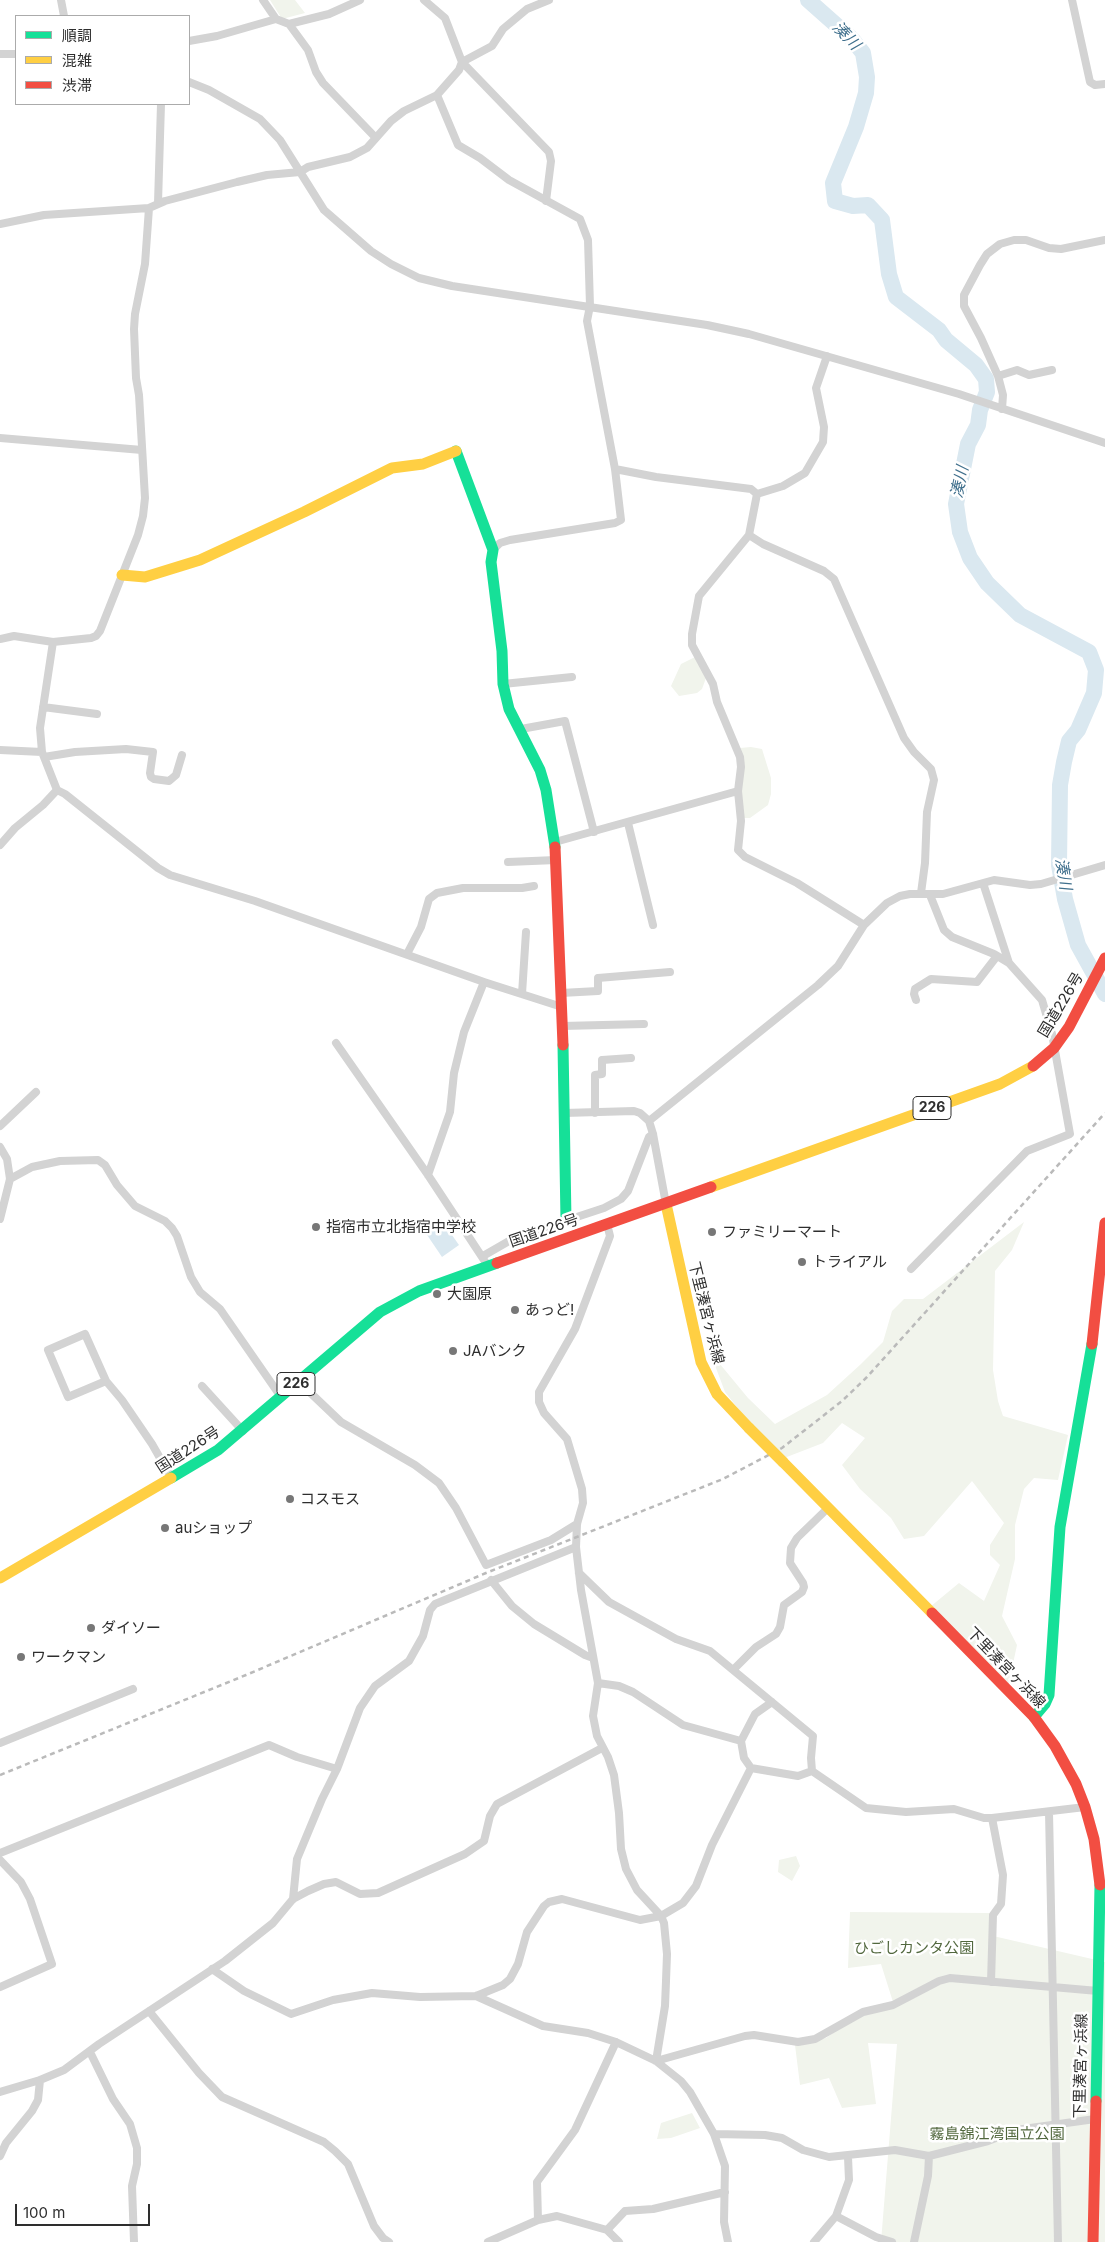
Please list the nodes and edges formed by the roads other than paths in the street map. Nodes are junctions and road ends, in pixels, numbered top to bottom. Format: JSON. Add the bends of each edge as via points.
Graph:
{"nodes":[{"id":1,"x":61,"y":0,"type":"edge"},
{"id":2,"x":263,"y":0,"type":"edge"},
{"id":3,"x":360,"y":0,"type":"edge"},
{"id":4,"x":424,"y":0,"type":"edge"},
{"id":5,"x":549,"y":0,"type":"edge"},
{"id":6,"x":1072,"y":0,"type":"edge"},
{"id":7,"x":64,"y":15,"type":"edge"},
{"id":8,"x":276,"y":18,"type":"junction"},
{"id":9,"x":289,"y":24,"type":"junction"},
{"id":10,"x":190,"y":41,"type":"edge"},
{"id":11,"x":0,"y":54,"type":"edge"},
{"id":12,"x":15,"y":54,"type":"edge"},
{"id":13,"x":462,"y":62,"type":"junction"},
{"id":14,"x":190,"y":82,"type":"edge"},
{"id":15,"x":1105,"y":84,"type":"edge"},
{"id":16,"x":437,"y":96,"type":"junction"},
{"id":17,"x":161,"y":105,"type":"edge"},
{"id":18,"x":375,"y":137,"type":"junction"},
{"id":19,"x":300,"y":172,"type":"junction"},
{"id":20,"x":546,"y":201,"type":"junction"},
{"id":21,"x":158,"y":204,"type":"junction"},
{"id":22,"x":149,"y":208,"type":"junction"},
{"id":23,"x":0,"y":224,"type":"edge"},
{"id":24,"x":1105,"y":240,"type":"edge"},
{"id":25,"x":590,"y":306,"type":"junction"},
{"id":26,"x":827,"y":356,"type":"junction"},
{"id":27,"x":1052,"y":370,"type":"dead end"},
{"id":28,"x":998,"y":376,"type":"junction"},
{"id":29,"x":999,"y":407,"type":"junction"},
{"id":30,"x":0,"y":438,"type":"edge"},
{"id":31,"x":1105,"y":444,"type":"edge"},
{"id":32,"x":142,"y":450,"type":"junction"},
{"id":33,"x":615,"y":469,"type":"junction"},
{"id":34,"x":757,"y":494,"type":"junction"},
{"id":35,"x":749,"y":535,"type":"junction"},
{"id":36,"x":494,"y":550,"type":"junction"},
{"id":37,"x":122,"y":575,"type":"junction"},
{"id":38,"x":0,"y":638,"type":"edge"},
{"id":39,"x":53,"y":642,"type":"junction"},
{"id":40,"x":572,"y":677,"type":"dead end"},
{"id":41,"x":503,"y":684,"type":"junction"},
{"id":42,"x":43,"y":707,"type":"junction"},
{"id":43,"x":97,"y":714,"type":"dead end"},
{"id":44,"x":520,"y":729,"type":"junction"},
{"id":45,"x":0,"y":750,"type":"edge"},
{"id":46,"x":43,"y":754,"type":"junction"},
{"id":47,"x":182,"y":755,"type":"dead end"},
{"id":48,"x":57,"y":790,"type":"junction"},
{"id":49,"x":738,"y":791,"type":"junction"},
{"id":50,"x":628,"y":822,"type":"junction"},
{"id":51,"x":594,"y":832,"type":"junction"},
{"id":52,"x":555,"y":842,"type":"junction"},
{"id":53,"x":0,"y":845,"type":"edge"},
{"id":54,"x":556,"y":860,"type":"junction"},
{"id":55,"x":508,"y":862,"type":"dead end"},
{"id":56,"x":1105,"y":865,"type":"edge"},
{"id":57,"x":982,"y":883,"type":"junction"},
{"id":58,"x":534,"y":886,"type":"dead end"},
{"id":59,"x":925,"y":894,"type":"junction"},
{"id":60,"x":653,"y":925,"type":"dead end"},
{"id":61,"x":864,"y":925,"type":"junction"},
{"id":62,"x":526,"y":932,"type":"dead end"},
{"id":63,"x":407,"y":954,"type":"junction"},
{"id":64,"x":997,"y":956,"type":"junction"},
{"id":65,"x":1104,"y":961,"type":"edge"},
{"id":66,"x":1009,"y":963,"type":"junction"},
{"id":67,"x":670,"y":972,"type":"dead end"},
{"id":68,"x":484,"y":982,"type":"junction"},
{"id":69,"x":561,"y":993,"type":"junction"},
{"id":70,"x":522,"y":994,"type":"junction"},
{"id":71,"x":916,"y":1000,"type":"dead end"},
{"id":72,"x":562,"y":1007,"type":"junction"},
{"id":73,"x":644,"y":1024,"type":"dead end"},
{"id":74,"x":562,"y":1026,"type":"junction"},
{"id":75,"x":336,"y":1043,"type":"dead end"},
{"id":76,"x":1054,"y":1048,"type":"junction"},
{"id":77,"x":631,"y":1058,"type":"dead end"},
{"id":78,"x":36,"y":1092,"type":"dead end"},
{"id":79,"x":564,"y":1113,"type":"junction"},
{"id":80,"x":596,"y":1113,"type":"junction"},
{"id":81,"x":649,"y":1121,"type":"junction"},
{"id":82,"x":0,"y":1126,"type":"edge"},
{"id":83,"x":653,"y":1134,"type":"junction"},
{"id":84,"x":0,"y":1147,"type":"edge"},
{"id":85,"x":428,"y":1175,"type":"junction"},
{"id":86,"x":10,"y":1179,"type":"junction"},
{"id":87,"x":666,"y":1204,"type":"junction"},
{"id":88,"x":0,"y":1219,"type":"edge"},
{"id":89,"x":566,"y":1220,"type":"junction"},
{"id":90,"x":1105,"y":1223,"type":"edge"},
{"id":91,"x":607,"y":1224,"type":"junction"},
{"id":92,"x":486,"y":1261,"type":"junction"},
{"id":93,"x":911,"y":1269,"type":"dead end"},
{"id":94,"x":106,"y":1381,"type":"junction"},
{"id":95,"x":299,"y":1382,"type":"junction"},
{"id":96,"x":202,"y":1386,"type":"dead end"},
{"id":97,"x":281,"y":1397,"type":"junction"},
{"id":98,"x":243,"y":1431,"type":"junction"},
{"id":99,"x":172,"y":1479,"type":"junction"},
{"id":100,"x":828,"y":1508,"type":"junction"},
{"id":101,"x":577,"y":1524,"type":"junction"},
{"id":102,"x":576,"y":1547,"type":"junction"},
{"id":103,"x":579,"y":1573,"type":"junction"},
{"id":104,"x":0,"y":1578,"type":"edge"},
{"id":105,"x":491,"y":1580,"type":"junction"},
{"id":106,"x":593,"y":1658,"type":"junction"},
{"id":107,"x":733,"y":1670,"type":"junction"},
{"id":108,"x":598,"y":1683,"type":"junction"},
{"id":109,"x":133,"y":1689,"type":"dead end"},
{"id":110,"x":772,"y":1702,"type":"junction"},
{"id":111,"x":1034,"y":1717,"type":"junction"},
{"id":112,"x":741,"y":1741,"type":"junction"},
{"id":113,"x":0,"y":1743,"type":"edge"},
{"id":114,"x":602,"y":1748,"type":"junction"},
{"id":115,"x":751,"y":1768,"type":"junction"},
{"id":116,"x":337,"y":1770,"type":"junction"},
{"id":117,"x":812,"y":1771,"type":"junction"},
{"id":118,"x":1086,"y":1808,"type":"junction"},
{"id":119,"x":1049,"y":1812,"type":"junction"},
{"id":120,"x":992,"y":1818,"type":"junction"},
{"id":121,"x":0,"y":1853,"type":"edge"},
{"id":122,"x":0,"y":1860,"type":"edge"},
{"id":123,"x":293,"y":1899,"type":"junction"},
{"id":124,"x":661,"y":1916,"type":"junction"},
{"id":125,"x":212,"y":1969,"type":"junction"},
{"id":126,"x":992,"y":1982,"type":"junction"},
{"id":127,"x":0,"y":1987,"type":"edge"},
{"id":128,"x":1052,"y":1987,"type":"junction"},
{"id":129,"x":1098,"y":1991,"type":"junction"},
{"id":130,"x":476,"y":1996,"type":"junction"},
{"id":131,"x":149,"y":2011,"type":"junction"},
{"id":132,"x":616,"y":2042,"type":"junction"},
{"id":133,"x":90,"y":2052,"type":"junction"},
{"id":134,"x":656,"y":2062,"type":"junction"},
{"id":135,"x":40,"y":2080,"type":"junction"},
{"id":136,"x":0,"y":2092,"type":"edge"},
{"id":137,"x":1095,"y":2119,"type":"junction"},
{"id":138,"x":1055,"y":2124,"type":"junction"},
{"id":139,"x":714,"y":2134,"type":"junction"},
{"id":140,"x":0,"y":2156,"type":"edge"},
{"id":141,"x":929,"y":2156,"type":"junction"},
{"id":142,"x":848,"y":2157,"type":"junction"},
{"id":143,"x":725,"y":2192,"type":"junction"},
{"id":144,"x":836,"y":2216,"type":"junction"},
{"id":145,"x":538,"y":2220,"type":"junction"},
{"id":146,"x":606,"y":2230,"type":"junction"},
{"id":147,"x":134,"y":2242,"type":"edge"},
{"id":148,"x":389,"y":2242,"type":"edge"},
{"id":149,"x":488,"y":2242,"type":"edge"},
{"id":150,"x":619,"y":2242,"type":"edge"},
{"id":151,"x":728,"y":2242,"type":"edge"},
{"id":152,"x":814,"y":2242,"type":"edge"},
{"id":153,"x":892,"y":2242,"type":"edge"},
{"id":154,"x":914,"y":2242,"type":"edge"},
{"id":155,"x":1058,"y":2242,"type":"edge"},
{"id":156,"x":1093,"y":2242,"type":"edge"}],
"edges":[{"from":1,"to":7,"type":"street"},
{"from":2,"to":8,"type":"street"},
{"from":3,"to":9,"type":"street","via":[[329,14]]},
{"from":4,"to":13,"type":"street","via":[[445,18]]},
{"from":5,"to":13,"type":"street","via":[[527,9],[503,29],[492,46]]},
{"from":6,"to":15,"type":"street","via":[[1090,82]]},
{"from":8,"to":9,"type":"street"},
{"from":8,"to":10,"type":"street"},
{"from":9,"to":18,"type":"street","via":[[308,50],[323,83]]},
{"from":11,"to":12,"type":"street"},
{"from":13,"to":16,"type":"street"},
{"from":13,"to":20,"type":"street","via":[[550,152]]},
{"from":14,"to":19,"type":"street","via":[[260,119],[280,140]]},
{"from":16,"to":18,"type":"street","via":[[390,120]]},
{"from":16,"to":20,"type":"street","via":[[458,145],[508,180]]},
{"from":17,"to":21,"type":"street"},
{"from":18,"to":19,"type":"street","via":[[359,153]]},
{"from":19,"to":21,"type":"street","via":[[267,175]]},
{"from":19,"to":25,"type":"street","via":[[324,210],[371,251],[404,272],[452,286]]},
{"from":20,"to":25,"type":"street","via":[[580,219],[584,225],[588,240]]},
{"from":21,"to":22,"type":"street"},
{"from":22,"to":23,"type":"street","via":[[44,215]]},
{"from":22,"to":32,"type":"street","via":[[145,264],[134,329]]},
{"from":24,"to":28,"type":"street","via":[[1062,249],[1014,240],[1000,244],[988,254],[964,296],[964,306]]},
{"from":25,"to":26,"type":"street","via":[[724,328]]},
{"from":25,"to":33,"type":"street","via":[[587,321]]},
{"from":26,"to":29,"type":"street"},
{"from":26,"to":34,"type":"street","via":[[816,388],[824,427],[823,442],[805,473],[784,486]]},
{"from":27,"to":28,"type":"street","via":[[1029,375],[1017,370]]},
{"from":28,"to":29,"type":"street","via":[[1003,395]]},
{"from":29,"to":31,"type":"street"},
{"from":30,"to":32,"type":"street"},
{"from":32,"to":37,"type":"street","via":[[143,516]]},
{"from":33,"to":34,"type":"street","via":[[752,489]]},
{"from":33,"to":36,"type":"street","via":[[621,520],[510,540],[500,543]]},
{"from":34,"to":35,"type":"street"},
{"from":35,"to":49,"type":"street","via":[[699,596],[692,634],[692,645],[712,684],[740,757]]},
{"from":35,"to":59,"type":"street","via":[[824,571],[834,579],[904,738],[931,769],[934,780],[927,812]]},
{"from":36,"to":37,"type":"main road","via":[[457,451],[423,464],[392,468],[200,560],[145,577]]},
{"from":36,"to":41,"type":"main road","via":[[491,562]]},
{"from":37,"to":39,"type":"street","via":[[96,636]]},
{"from":38,"to":39,"type":"street","via":[[14,636]]},
{"from":39,"to":42,"type":"street"},
{"from":40,"to":41,"type":"street"},
{"from":41,"to":44,"type":"main road","via":[[509,709]]},
{"from":42,"to":43,"type":"street"},
{"from":42,"to":46,"type":"street","via":[[40,728]]},
{"from":44,"to":51,"type":"street","via":[[565,720]]},
{"from":44,"to":52,"type":"main road","via":[[542,777]]},
{"from":45,"to":46,"type":"street"},
{"from":46,"to":47,"type":"street","via":[[126,749],[153,752],[151,777],[169,781],[176,775]]},
{"from":46,"to":48,"type":"street"},
{"from":48,"to":53,"type":"street"},
{"from":48,"to":63,"type":"street","via":[[170,874]]},
{"from":49,"to":50,"type":"street"},
{"from":49,"to":61,"type":"street","via":[[742,821],[738,850]]},
{"from":50,"to":51,"type":"street"},
{"from":50,"to":60,"type":"street"},
{"from":51,"to":52,"type":"street"},
{"from":52,"to":54,"type":"main road"},
{"from":54,"to":55,"type":"street"},
{"from":54,"to":69,"type":"main road"},
{"from":56,"to":57,"type":"street","via":[[1040,884],[994,880]]},
{"from":57,"to":59,"type":"street","via":[[943,894]]},
{"from":57,"to":66,"type":"street"},
{"from":58,"to":63,"type":"street","via":[[463,888],[437,893],[429,899],[422,927]]},
{"from":59,"to":61,"type":"street","via":[[900,896],[887,903]]},
{"from":59,"to":64,"type":"street","via":[[944,930],[952,938]]},
{"from":61,"to":81,"type":"street","via":[[838,966],[818,985]]},
{"from":62,"to":70,"type":"street"},
{"from":63,"to":68,"type":"street"},
{"from":64,"to":66,"type":"street"},
{"from":64,"to":71,"type":"street","via":[[977,982],[931,979],[915,989]]},
{"from":65,"to":76,"type":"main road","name":"国道226号","number":"226","via":[[1069,1027]]},
{"from":66,"to":76,"type":"street","via":[[1042,1000]]},
{"from":67,"to":69,"type":"street","via":[[598,978],[598,991]]},
{"from":68,"to":70,"type":"street"},
{"from":68,"to":85,"type":"street","via":[[464,1032],[454,1073],[450,1112]]},
{"from":69,"to":72,"type":"main road"},
{"from":70,"to":72,"type":"street"},
{"from":72,"to":74,"type":"main road"},
{"from":73,"to":74,"type":"street"},
{"from":74,"to":79,"type":"main road"},
{"from":75,"to":85,"type":"street"},
{"from":76,"to":87,"type":"main road","name":"国道226号","number":"226","via":[[1028,1070],[1000,1084]]},
{"from":76,"to":93,"type":"street","via":[[1070,1134],[1028,1151]]},
{"from":77,"to":80,"type":"street","via":[[602,1060],[602,1074],[595,1075]]},
{"from":78,"to":82,"type":"street"},
{"from":79,"to":80,"type":"street"},
{"from":79,"to":89,"type":"main road"},
{"from":80,"to":81,"type":"street","via":[[634,1112]]},
{"from":81,"to":83,"type":"street"},
{"from":83,"to":87,"type":"street"},
{"from":83,"to":89,"type":"street","via":[[628,1191],[621,1199]]},
{"from":84,"to":86,"type":"street","via":[[7,1159]]},
{"from":85,"to":92,"type":"street"},
{"from":86,"to":88,"type":"street"},
{"from":86,"to":97,"type":"street","via":[[32,1167],[60,1161],[98,1160],[106,1165],[117,1185],[135,1206],[172,1228],[200,1292],[220,1309]]},
{"from":87,"to":91,"type":"main road","name":"国道226号","number":"226"},
{"from":87,"to":100,"type":"main road","name":"下里湊宮ヶ浜線","bridge":true,"via":[[701,1362],[718,1394]]},
{"from":89,"to":92,"type":"street","via":[[516,1237]]},
{"from":90,"to":111,"type":"main road","via":[[1087,1382],[1060,1527],[1049,1695]]},
{"from":91,"to":92,"type":"main road","name":"国道226号","number":"226"},
{"from":91,"to":101,"type":"street","via":[[610,1236],[575,1329],[539,1392],[544,1413],[567,1439],[573,1453],[583,1503]]},
{"from":92,"to":95,"type":"main road","name":"国道226号","number":"226","via":[[380,1312]]},
{"from":94,"to":94,"type":"street","via":[[85,1334],[48,1350],[68,1397]]},
{"from":94,"to":99,"type":"street","via":[[152,1444]]},
{"from":95,"to":97,"type":"main road","name":"国道226号","number":"226"},
{"from":95,"to":101,"type":"street","via":[[340,1422],[415,1465],[439,1483],[486,1565],[551,1540]]},
{"from":96,"to":98,"type":"street"},
{"from":97,"to":98,"type":"main road","name":"国道226号","number":"226"},
{"from":98,"to":99,"type":"main road","name":"国道226号","number":"226"},
{"from":99,"to":104,"type":"main road","name":"国道226号","number":"226"},
{"from":100,"to":107,"type":"street","via":[[791,1548],[790,1563],[803,1583],[802,1592],[784,1605],[776,1634],[756,1647]]},
{"from":100,"to":111,"type":"main road","name":"下里湊宮ヶ浜線"},
{"from":101,"to":102,"type":"street"},
{"from":102,"to":103,"type":"street"},
{"from":102,"to":105,"type":"street"},
{"from":103,"to":106,"type":"street"},
{"from":103,"to":107,"type":"street","via":[[609,1602],[676,1640],[710,1651]]},
{"from":105,"to":106,"type":"street","via":[[512,1606],[534,1624]]},
{"from":105,"to":116,"type":"street","via":[[435,1604],[430,1610],[423,1636],[409,1661],[381,1681],[366,1697]]},
{"from":106,"to":108,"type":"street"},
{"from":107,"to":110,"type":"street"},
{"from":108,"to":112,"type":"street","via":[[633,1692],[682,1726]]},
{"from":108,"to":114,"type":"street","via":[[592,1716]]},
{"from":109,"to":113,"type":"street"},
{"from":110,"to":112,"type":"street","via":[[756,1714]]},
{"from":110,"to":117,"type":"street","via":[[812,1736]]},
{"from":111,"to":118,"type":"main road","name":"下里湊宮ヶ浜線","via":[[1063,1760]]},
{"from":112,"to":115,"type":"street","via":[[744,1758]]},
{"from":114,"to":123,"type":"street","via":[[497,1804],[490,1816],[484,1841],[465,1854],[378,1893],[360,1894],[336,1882],[329,1882]]},
{"from":114,"to":124,"type":"street","via":[[614,1775],[626,1869],[637,1890]]},
{"from":115,"to":117,"type":"street","via":[[798,1776]]},
{"from":115,"to":124,"type":"street","via":[[691,1894],[683,1903]]},
{"from":116,"to":121,"type":"street","via":[[269,1745]]},
{"from":116,"to":123,"type":"street","via":[[297,1859]]},
{"from":117,"to":120,"type":"street","via":[[866,1808],[906,1812],[954,1809]]},
{"from":118,"to":119,"type":"street"},
{"from":118,"to":129,"type":"main road","name":"下里湊宮ヶ浜線","via":[[1099,1871]]},
{"from":119,"to":120,"type":"street"},
{"from":119,"to":128,"type":"street"},
{"from":120,"to":126,"type":"street","via":[[1003,1875],[1001,1904],[994,1915]]},
{"from":122,"to":127,"type":"street","via":[[26,1890],[52,1964]]},
{"from":123,"to":125,"type":"street","via":[[273,1923]]},
{"from":124,"to":130,"type":"street","via":[[640,1920],[562,1899],[549,1902],[527,1932],[510,1979]]},
{"from":124,"to":134,"type":"street","via":[[667,1954],[665,2006]]},
{"from":125,"to":130,"type":"street","via":[[244,1991],[291,2014],[333,2000],[372,1992],[420,1997]]},
{"from":125,"to":131,"type":"street"},
{"from":126,"to":128,"type":"street"},
{"from":126,"to":134,"type":"street","via":[[959,1978],[939,1981],[893,2005],[857,2014],[826,2034],[806,2041],[745,2036]]},
{"from":128,"to":129,"type":"street"},
{"from":128,"to":138,"type":"street"},
{"from":129,"to":137,"type":"main road","name":"下里湊宮ヶ浜線"},
{"from":130,"to":132,"type":"street","via":[[543,2026],[588,2033]]},
{"from":131,"to":133,"type":"street"},
{"from":131,"to":148,"type":"street","via":[[222,2097],[324,2142],[335,2151],[348,2164],[374,2226]]},
{"from":132,"to":134,"type":"street"},
{"from":132,"to":145,"type":"street","via":[[575,2130],[536,2182]]},
{"from":133,"to":135,"type":"street","via":[[64,2070]]},
{"from":133,"to":147,"type":"street","via":[[113,2099],[130,2124],[138,2148],[132,2186]]},
{"from":134,"to":139,"type":"street","via":[[690,2092]]},
{"from":135,"to":136,"type":"street"},
{"from":135,"to":140,"type":"street","via":[[38,2100]]},
{"from":137,"to":138,"type":"street"},
{"from":137,"to":156,"type":"main road","name":"下里湊宮ヶ浜線"},
{"from":138,"to":141,"type":"street","via":[[1016,2130],[988,2141]]},
{"from":138,"to":155,"type":"street"},
{"from":139,"to":142,"type":"street","via":[[765,2135],[782,2138],[816,2155]]},
{"from":139,"to":143,"type":"street","via":[[725,2166]]},
{"from":141,"to":142,"type":"street","via":[[896,2150]]},
{"from":141,"to":154,"type":"street"},
{"from":142,"to":144,"type":"street","via":[[849,2180]]},
{"from":143,"to":146,"type":"street","via":[[653,2209],[625,2211]]},
{"from":143,"to":151,"type":"street","via":[[724,2222]]},
{"from":144,"to":152,"type":"street"},
{"from":144,"to":153,"type":"street"},
{"from":145,"to":146,"type":"street","via":[[557,2216]]},
{"from":145,"to":149,"type":"street"},
{"from":146,"to":150,"type":"street"}]}
